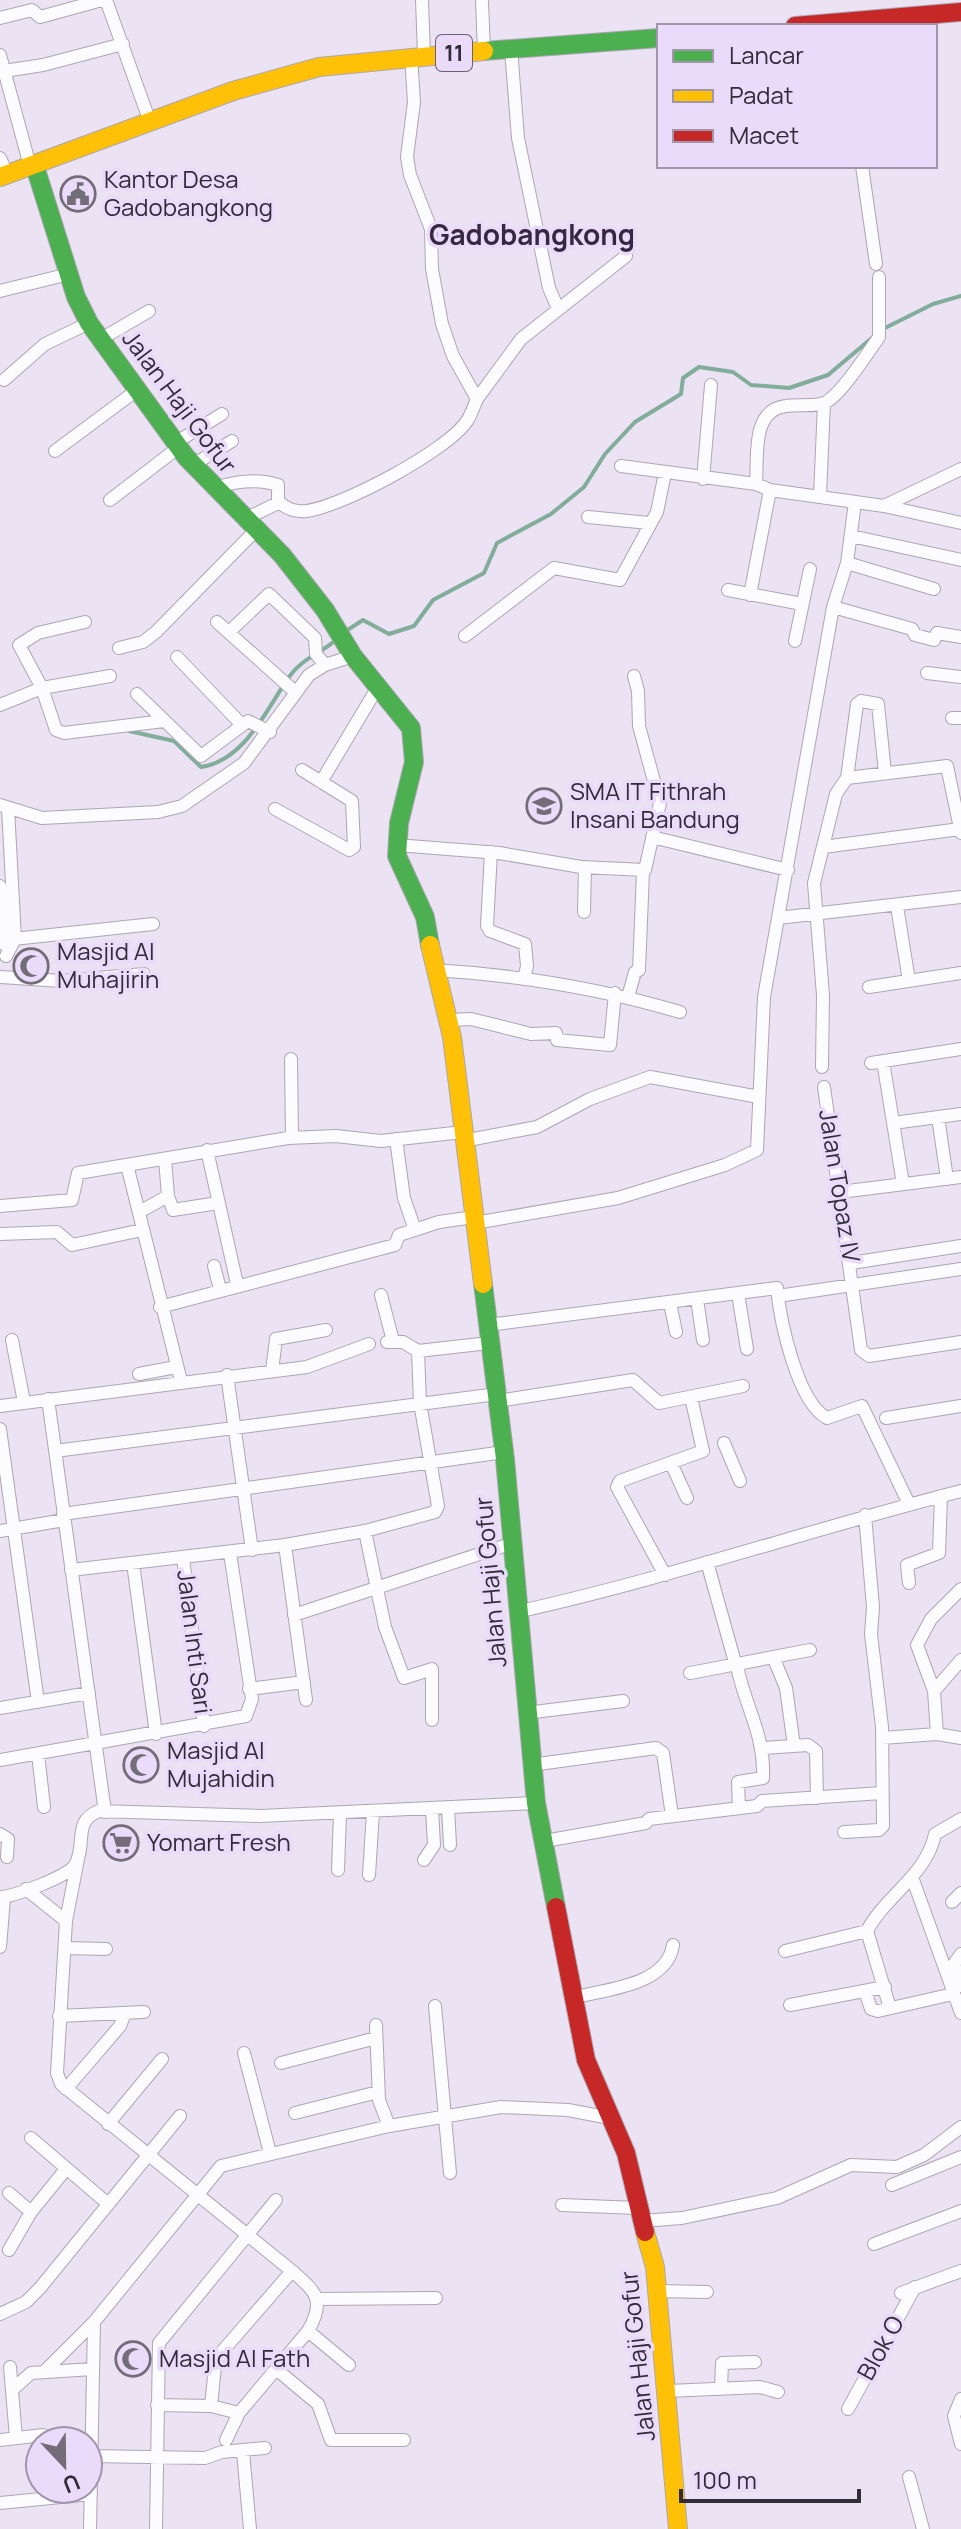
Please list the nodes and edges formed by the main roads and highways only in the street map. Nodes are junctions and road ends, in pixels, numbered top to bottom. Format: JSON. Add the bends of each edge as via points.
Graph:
{"nodes":[{"id":1,"x":961,"y":12,"type":"edge"},
{"id":2,"x":861,"y":23,"type":"edge"},
{"id":3,"x":839,"y":24,"type":"edge"},
{"id":4,"x":657,"y":38,"type":"edge"},
{"id":5,"x":253,"y":89,"type":"junction"},
{"id":6,"x":34,"y":169,"type":"junction"},
{"id":7,"x":2,"y":174,"type":"edge"},
{"id":8,"x":677,"y":2526,"type":"edge"}],
"edges":[{"from":1,"to":2,"type":"main road"},
{"from":2,"to":3,"type":"main road"},
{"from":4,"to":5,"type":"main road","number":"11","via":[[319,67]]},
{"from":5,"to":6,"type":"main road","number":"11","via":[[233,91]]},
{"from":5,"to":6,"type":"main road","number":"11","via":[[237,101]]},
{"from":6,"to":7,"type":"main road","number":"11"},
{"from":6,"to":8,"type":"main road","name":"Jalan Haji Gofur","via":[[89,323],[177,445],[282,555],[411,728],[412,779],[396,845],[425,917],[449,1020],[504,1452],[536,1803],[586,2060],[626,2153],[658,2291]]}]}
